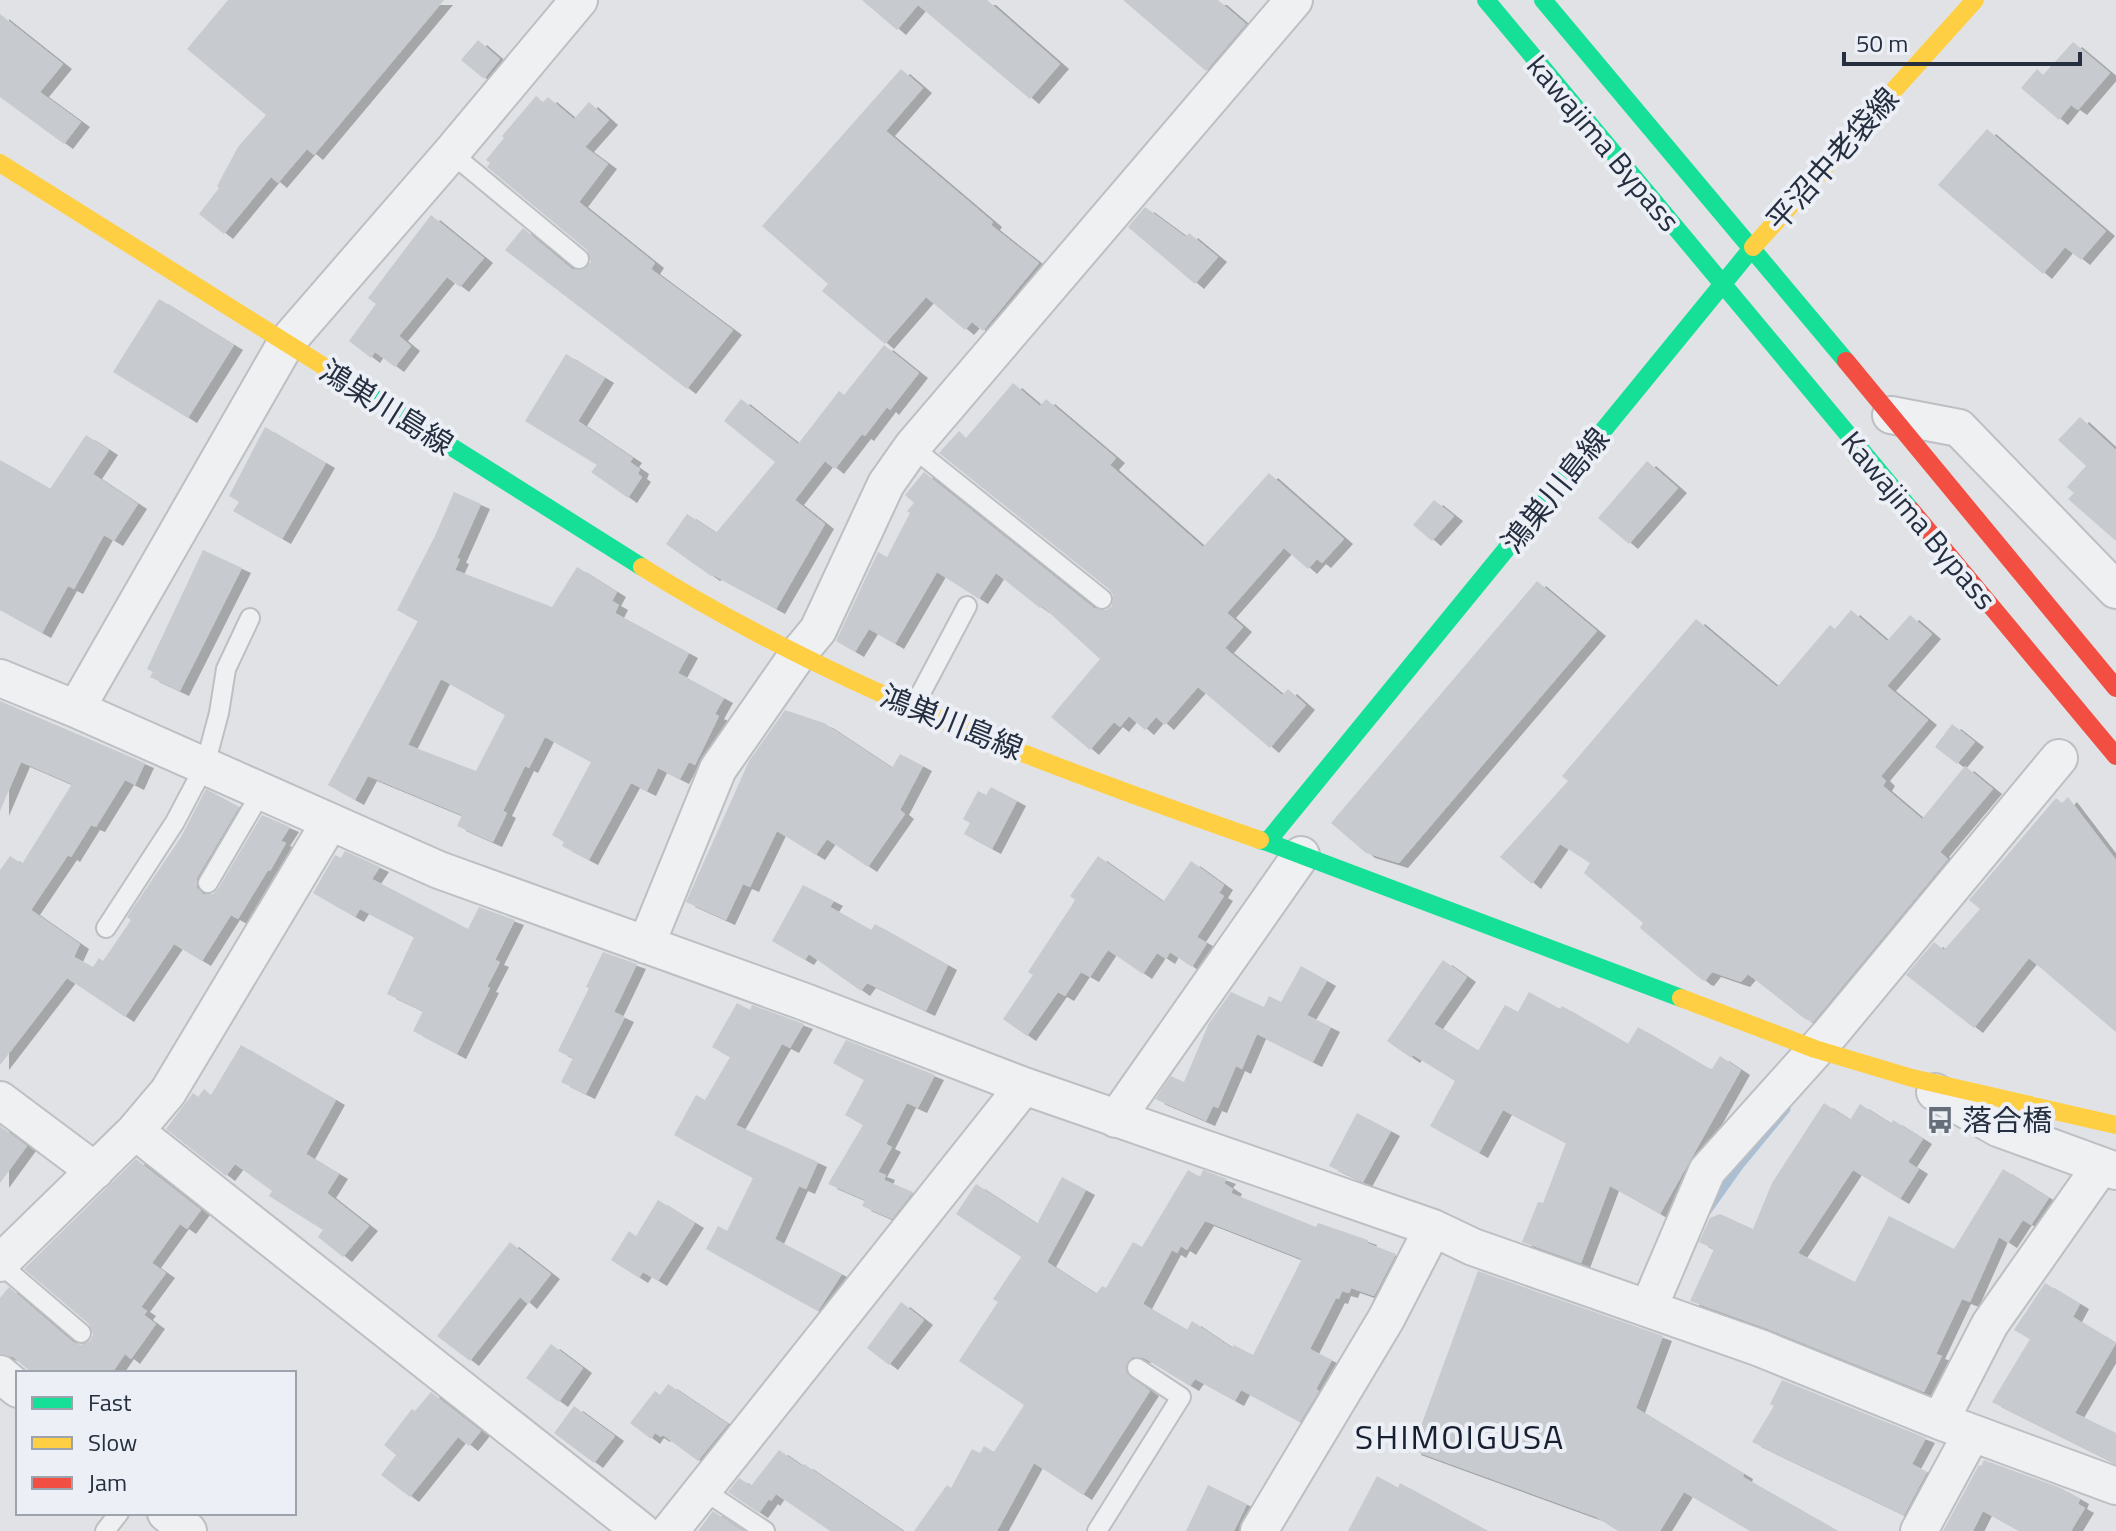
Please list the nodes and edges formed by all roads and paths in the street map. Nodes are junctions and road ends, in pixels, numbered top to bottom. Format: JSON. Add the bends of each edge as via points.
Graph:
{"nodes":[{"id":1,"x":579,"y":0,"type":"edge"},
{"id":2,"x":1294,"y":0,"type":"edge"},
{"id":3,"x":1486,"y":0,"type":"edge"},
{"id":4,"x":1543,"y":0,"type":"edge"},
{"id":5,"x":1975,"y":0,"type":"edge"},
{"id":6,"x":451,"y":153,"type":"junction"},
{"id":7,"x":0,"y":163,"type":"edge"},
{"id":8,"x":1753,"y":247,"type":"junction"},
{"id":9,"x":579,"y":259,"type":"dead end"},
{"id":10,"x":1722,"y":285,"type":"junction"},
{"id":11,"x":286,"y":343,"type":"junction"},
{"id":12,"x":1891,"y":415,"type":"junction"},
{"id":13,"x":912,"y":447,"type":"junction"},
{"id":14,"x":2116,"y":590,"type":"edge"},
{"id":15,"x":1102,"y":599,"type":"dead end"},
{"id":16,"x":967,"y":606,"type":"dead end"},
{"id":17,"x":250,"y":618,"type":"dead end"},
{"id":18,"x":798,"y":654,"type":"junction"},
{"id":19,"x":0,"y":678,"type":"edge"},
{"id":20,"x":2116,"y":688,"type":"edge"},
{"id":21,"x":913,"y":708,"type":"junction"},
{"id":22,"x":76,"y":709,"type":"junction"},
{"id":23,"x":2116,"y":756,"type":"edge"},
{"id":24,"x":2059,"y":758,"type":"dead end"},
{"id":25,"x":205,"y":765,"type":"junction"},
{"id":26,"x":262,"y":791,"type":"junction"},
{"id":27,"x":330,"y":822,"type":"junction"},
{"id":28,"x":1267,"y":842,"type":"junction"},
{"id":29,"x":1301,"y":855,"type":"junction"},
{"id":30,"x":208,"y":883,"type":"dead end"},
{"id":31,"x":106,"y":928,"type":"dead end"},
{"id":32,"x":646,"y":945,"type":"junction"},
{"id":33,"x":1815,"y":1049,"type":"junction"},
{"id":34,"x":1912,"y":1078,"type":"junction"},
{"id":35,"x":1024,"y":1086,"type":"junction"},
{"id":36,"x":0,"y":1100,"type":"edge"},
{"id":37,"x":1116,"y":1119,"type":"junction"},
{"id":38,"x":2116,"y":1125,"type":"edge"},
{"id":39,"x":135,"y":1131,"type":"junction"},
{"id":40,"x":2109,"y":1168,"type":"edge"},
{"id":41,"x":95,"y":1171,"type":"junction"},
{"id":42,"x":1433,"y":1228,"type":"junction"},
{"id":43,"x":0,"y":1263,"type":"edge"},
{"id":44,"x":1649,"y":1307,"type":"junction"},
{"id":45,"x":81,"y":1333,"type":"dead end"},
{"id":46,"x":1137,"y":1368,"type":"dead end"},
{"id":47,"x":0,"y":1374,"type":"edge"},
{"id":48,"x":16,"y":1387,"type":"edge"},
{"id":49,"x":1956,"y":1427,"type":"junction"},
{"id":50,"x":2116,"y":1486,"type":"edge"},
{"id":51,"x":703,"y":1490,"type":"junction"},
{"id":52,"x":117,"y":1515,"type":"edge"},
{"id":53,"x":168,"y":1515,"type":"edge"},
{"id":54,"x":105,"y":1531,"type":"edge"},
{"id":55,"x":188,"y":1531,"type":"edge"},
{"id":56,"x":641,"y":1531,"type":"edge"},
{"id":57,"x":670,"y":1531,"type":"edge"},
{"id":58,"x":765,"y":1531,"type":"edge"},
{"id":59,"x":1097,"y":1531,"type":"edge"},
{"id":60,"x":1259,"y":1531,"type":"edge"},
{"id":61,"x":1919,"y":1531,"type":"edge"}],
"edges":[{"from":1,"to":6,"type":"street"},
{"from":2,"to":13,"type":"street"},
{"from":3,"to":10,"type":"main road","name":"kawajima Bypass"},
{"from":4,"to":8,"type":"main road","name":"kawajima Bypass"},
{"from":5,"to":8,"type":"main road","name":"平沼中老袋線"},
{"from":6,"to":9,"type":"lane"},
{"from":6,"to":11,"type":"street"},
{"from":7,"to":11,"type":"main road","name":"鴻巣川島線"},
{"from":8,"to":10,"type":"main road","name":"鴻巣川島線"},
{"from":8,"to":12,"type":"main road","name":"Kawajima Bypass"},
{"from":10,"to":23,"type":"main road","name":"Kawajima Bypass"},
{"from":10,"to":28,"type":"main road","name":"鴻巣川島線"},
{"from":11,"to":18,"type":"main road","name":"鴻巣川島線","via":[[668,583]]},
{"from":11,"to":22,"type":"street"},
{"from":12,"to":14,"type":"street","via":[[1959,428]]},
{"from":12,"to":20,"type":"main road","name":"Kawajima Bypass"},
{"from":13,"to":15,"type":"lane"},
{"from":13,"to":18,"type":"street","via":[[886,484],[818,630]]},
{"from":16,"to":21,"type":"lane"},
{"from":17,"to":25,"type":"lane","via":[[226,669]]},
{"from":18,"to":21,"type":"main road","name":"鴻巣川島線"},
{"from":18,"to":32,"type":"street","via":[[718,769]]},
{"from":19,"to":22,"type":"street"},
{"from":21,"to":28,"type":"main road","name":"鴻巣川島線"},
{"from":22,"to":25,"type":"street"},
{"from":24,"to":33,"type":"street"},
{"from":25,"to":26,"type":"street"},
{"from":25,"to":31,"type":"lane"},
{"from":26,"to":27,"type":"street"},
{"from":26,"to":30,"type":"lane"},
{"from":27,"to":32,"type":"street","via":[[439,870]]},
{"from":27,"to":39,"type":"street","via":[[168,1092]]},
{"from":28,"to":29,"type":"main road"},
{"from":29,"to":33,"type":"main road"},
{"from":29,"to":37,"type":"street"},
{"from":32,"to":35,"type":"street"},
{"from":33,"to":34,"type":"main road"},
{"from":33,"to":44,"type":"street","via":[[1707,1171]]},
{"from":34,"to":38,"type":"main road"},
{"from":34,"to":40,"type":"street","via":[[1998,1128]]},
{"from":35,"to":37,"type":"street"},
{"from":35,"to":51,"type":"street"},
{"from":36,"to":41,"type":"street"},
{"from":37,"to":42,"type":"street"},
{"from":39,"to":41,"type":"street"},
{"from":39,"to":56,"type":"street"},
{"from":40,"to":49,"type":"street","via":[[1990,1324]]},
{"from":41,"to":43,"type":"street"},
{"from":42,"to":44,"type":"street","via":[[1473,1247]]},
{"from":42,"to":60,"type":"street","via":[[1386,1319]]},
{"from":43,"to":45,"type":"lane"},
{"from":44,"to":49,"type":"street"},
{"from":46,"to":59,"type":"lane","via":[[1181,1397]]},
{"from":47,"to":48,"type":"street"},
{"from":49,"to":50,"type":"street"},
{"from":49,"to":61,"type":"street"},
{"from":51,"to":57,"type":"street"},
{"from":51,"to":58,"type":"lane"},
{"from":52,"to":54,"type":"lane"},
{"from":53,"to":55,"type":"street"}]}
